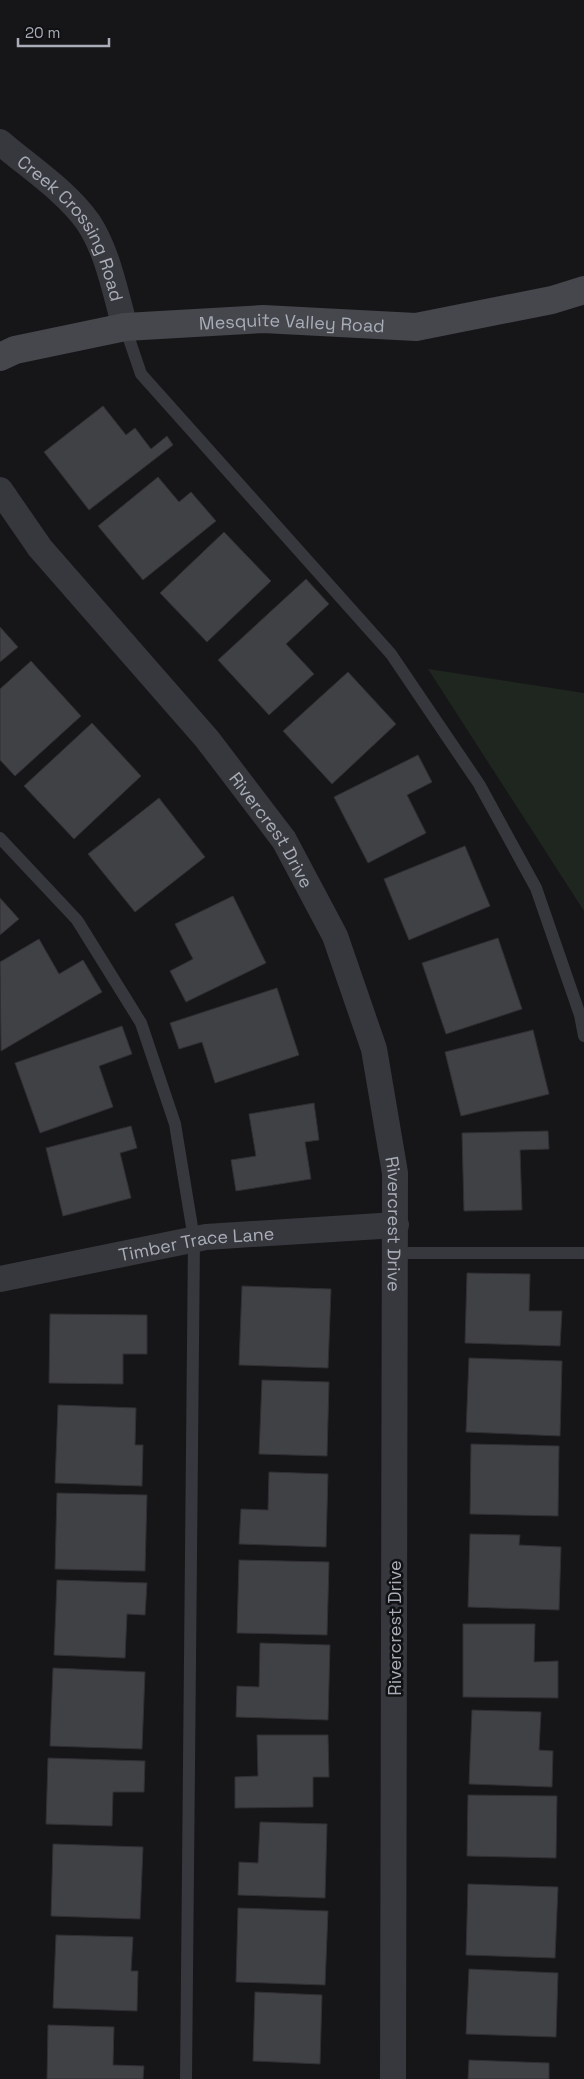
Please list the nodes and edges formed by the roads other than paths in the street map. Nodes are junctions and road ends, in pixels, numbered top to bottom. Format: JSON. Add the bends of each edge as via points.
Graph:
{"nodes":[{"id":1,"x":0,"y":142,"type":"edge"},
{"id":2,"x":584,"y":290,"type":"edge"},
{"id":3,"x":125,"y":327,"type":"junction"},
{"id":4,"x":0,"y":357,"type":"edge"},
{"id":5,"x":0,"y":490,"type":"edge"},
{"id":6,"x":0,"y":838,"type":"edge"},
{"id":7,"x":584,"y":1036,"type":"edge"},
{"id":8,"x":396,"y":1225,"type":"junction"},
{"id":9,"x":194,"y":1239,"type":"junction"},
{"id":10,"x":396,"y":1253,"type":"junction"},
{"id":11,"x":584,"y":1253,"type":"edge"},
{"id":12,"x":0,"y":1279,"type":"edge"},
{"id":13,"x":186,"y":2079,"type":"edge"},
{"id":14,"x":393,"y":2079,"type":"edge"}],
"edges":[{"from":1,"to":3,"type":"street","name":"Creek Crossing Road","via":[[72,204],[88,222],[102,248]]},
{"from":2,"to":3,"type":"street","name":"Mesquite Valley Road","via":[[552,300],[416,327],[263,319]]},
{"from":3,"to":4,"type":"street","name":"Mesquite Valley Road","via":[[15,350]]},
{"from":3,"to":7,"type":"lane","via":[[141,374],[391,654],[479,784],[536,888],[580,1015]]},
{"from":5,"to":8,"type":"street","name":"Rivercrest Drive","via":[[40,548],[207,739],[284,840],[335,936],[374,1049],[395,1173]]},
{"from":6,"to":9,"type":"lane","via":[[77,920],[142,1023],[175,1124]]},
{"from":8,"to":9,"type":"street","name":"Timber Trace Lane"},
{"from":8,"to":10,"type":"street","name":"Rivercrest Drive"},
{"from":9,"to":12,"type":"street","name":"Timber Trace Lane"},
{"from":9,"to":13,"type":"lane"},
{"from":10,"to":11,"type":"lane"},
{"from":10,"to":14,"type":"street","name":"Rivercrest Drive"}]}
